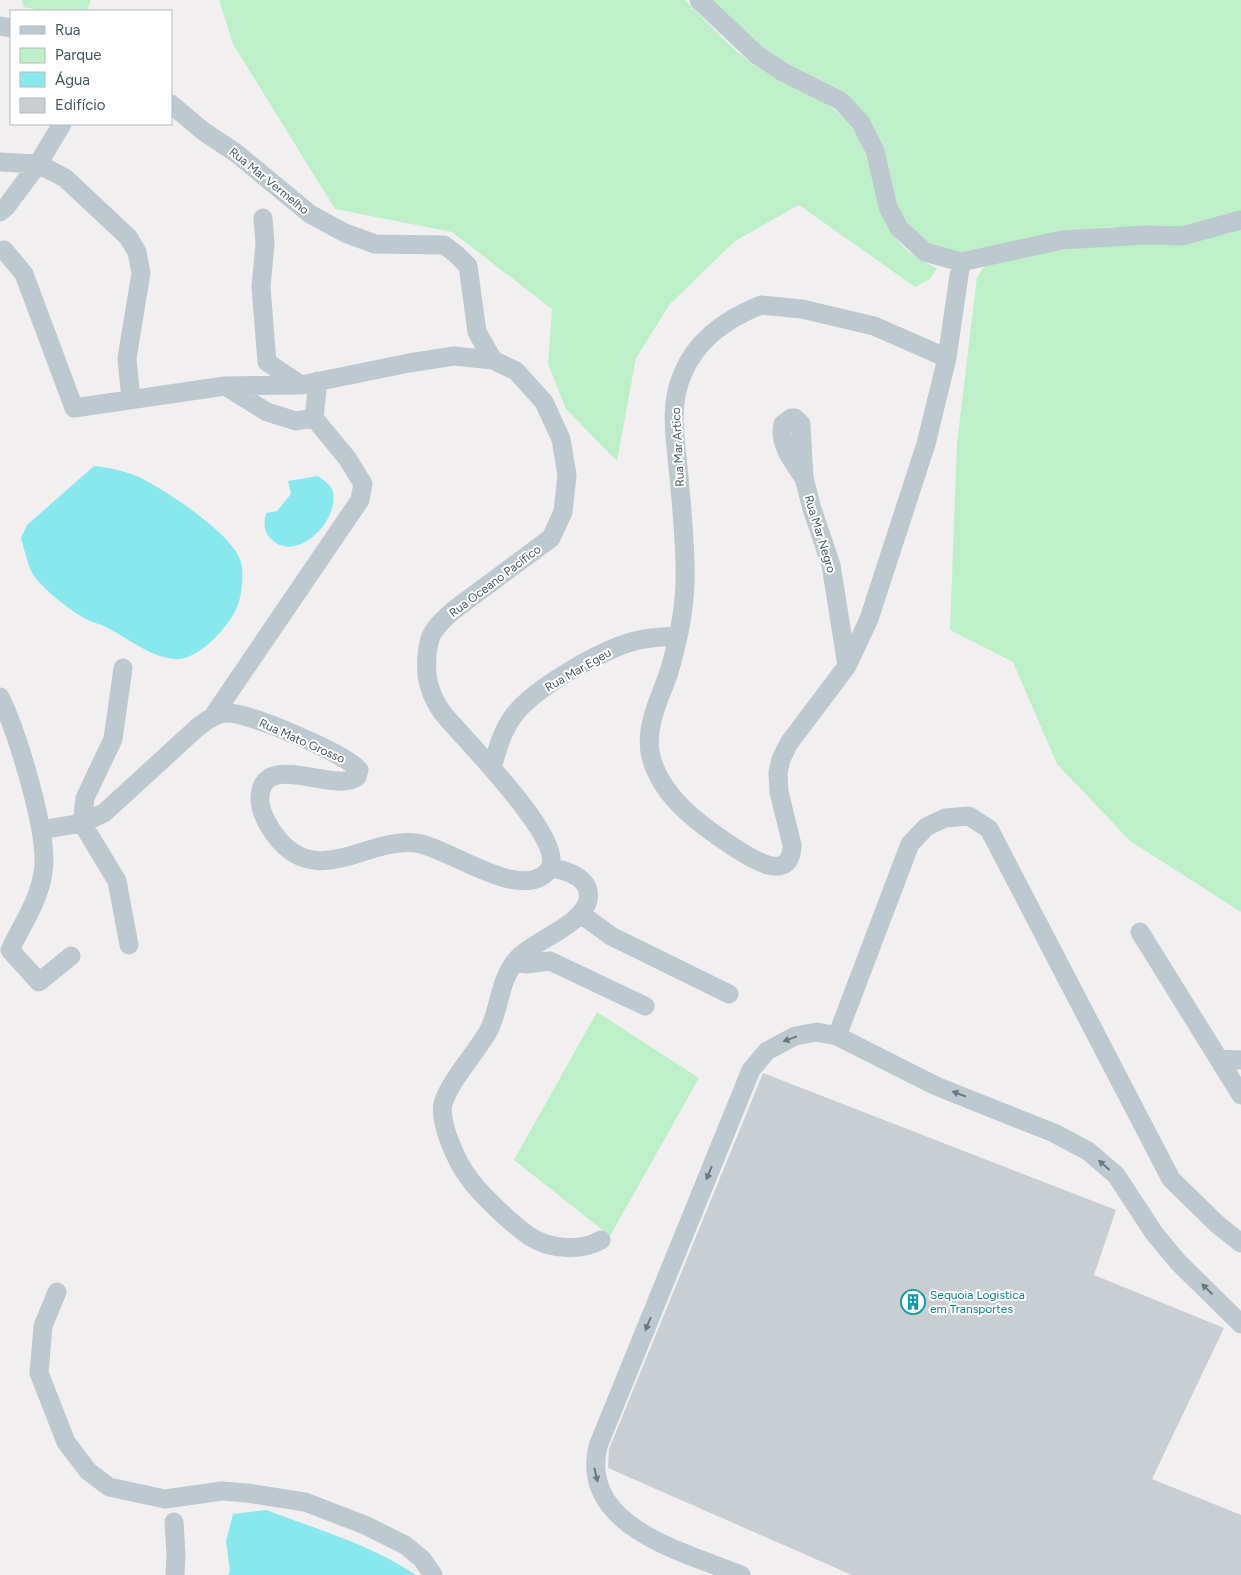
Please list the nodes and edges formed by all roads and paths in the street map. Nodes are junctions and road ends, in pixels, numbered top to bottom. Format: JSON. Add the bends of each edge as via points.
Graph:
{"nodes":[{"id":1,"x":698,"y":0,"type":"edge"},
{"id":2,"x":172,"y":105,"type":"edge"},
{"id":3,"x":61,"y":125,"type":"edge"},
{"id":4,"x":0,"y":162,"type":"edge"},
{"id":5,"x":38,"y":164,"type":"junction"},
{"id":6,"x":0,"y":212,"type":"edge"},
{"id":7,"x":263,"y":218,"type":"dead end"},
{"id":8,"x":1241,"y":220,"type":"edge"},
{"id":9,"x":4,"y":250,"type":"dead end"},
{"id":10,"x":962,"y":262,"type":"junction"},
{"id":11,"x":947,"y":358,"type":"junction"},
{"id":12,"x":493,"y":360,"type":"junction"},
{"id":13,"x":310,"y":383,"type":"junction"},
{"id":14,"x":225,"y":386,"type":"junction"},
{"id":15,"x":131,"y":400,"type":"junction"},
{"id":16,"x":314,"y":418,"type":"junction"},
{"id":17,"x":803,"y":431,"type":"dead end"},
{"id":18,"x":678,"y":636,"type":"junction"},
{"id":19,"x":847,"y":666,"type":"junction"},
{"id":20,"x":123,"y":668,"type":"dead end"},
{"id":21,"x":0,"y":698,"type":"edge"},
{"id":22,"x":214,"y":716,"type":"junction"},
{"id":23,"x":492,"y":768,"type":"junction"},
{"id":24,"x":82,"y":823,"type":"junction"},
{"id":25,"x":41,"y":830,"type":"junction"},
{"id":26,"x":550,"y":868,"type":"junction"},
{"id":27,"x":581,"y":914,"type":"junction"},
{"id":28,"x":1140,"y":932,"type":"dead end"},
{"id":29,"x":129,"y":945,"type":"dead end"},
{"id":30,"x":71,"y":956,"type":"dead end"},
{"id":31,"x":515,"y":962,"type":"junction"},
{"id":32,"x":728,"y":994,"type":"dead end"},
{"id":33,"x":645,"y":1006,"type":"dead end"},
{"id":34,"x":837,"y":1036,"type":"junction"},
{"id":35,"x":1219,"y":1059,"type":"junction"},
{"id":36,"x":1241,"y":1060,"type":"edge"},
{"id":37,"x":1241,"y":1095,"type":"edge"},
{"id":38,"x":601,"y":1240,"type":"dead end"},
{"id":39,"x":1241,"y":1243,"type":"edge"},
{"id":40,"x":57,"y":1292,"type":"dead end"},
{"id":41,"x":1241,"y":1324,"type":"edge"},
{"id":42,"x":174,"y":1522,"type":"dead end"},
{"id":43,"x":175,"y":1575,"type":"edge"},
{"id":44,"x":432,"y":1575,"type":"edge"},
{"id":45,"x":741,"y":1575,"type":"edge"}],
"edges":[{"from":1,"to":10,"type":"street","via":[[757,55],[840,101],[861,123],[875,151],[888,207],[899,228],[925,252]]},
{"from":2,"to":12,"type":"street","name":"Rua Mar Vermelho","via":[[310,214],[345,233],[375,244],[444,245],[456,254],[468,266],[477,332]]},
{"from":3,"to":5,"type":"street"},
{"from":4,"to":5,"type":"street"},
{"from":5,"to":6,"type":"street"},
{"from":5,"to":15,"type":"street","via":[[65,178],[128,238],[137,252],[141,273],[127,358]]},
{"from":7,"to":13,"type":"street","via":[[265,244],[261,287],[267,362]]},
{"from":8,"to":10,"type":"street","via":[[1182,236],[1127,235],[1062,240]]},
{"from":9,"to":15,"type":"street","via":[[24,274],[74,408]]},
{"from":10,"to":11,"type":"street"},
{"from":11,"to":18,"type":"street","name":"Rua Mar Artico","via":[[874,326],[802,309],[760,305],[716,329],[683,372],[674,413],[685,582]]},
{"from":11,"to":19,"type":"street","via":[[926,444],[869,620]]},
{"from":12,"to":13,"type":"street","via":[[454,356]]},
{"from":12,"to":23,"type":"street","name":"Rua Oceano Pacífico","via":[[516,371],[544,402],[561,439],[567,475],[563,512],[551,538],[454,610],[430,637],[429,687],[441,711]]},
{"from":13,"to":14,"type":"street"},
{"from":13,"to":16,"type":"street"},
{"from":14,"to":15,"type":"street"},
{"from":14,"to":16,"type":"street","via":[[267,412],[296,421]]},
{"from":16,"to":22,"type":"street","via":[[347,458],[363,484],[360,500]]},
{"from":17,"to":19,"type":"street","name":"Rua Mar Negro","via":[[804,478],[831,565]]},
{"from":18,"to":19,"type":"street","name":"Rua Mar Artico","via":[[650,730],[650,752],[659,776],[674,799],[693,817],[748,857],[769,867],[789,860],[792,853],[779,792],[781,759]]},
{"from":18,"to":23,"type":"street","name":"Rua Mar Egeu","via":[[653,637],[622,645],[594,658],[537,694],[514,715],[501,736]]},
{"from":20,"to":24,"type":"street","via":[[113,739],[85,798]]},
{"from":21,"to":25,"type":"street","via":[[19,746]]},
{"from":22,"to":24,"type":"street","via":[[104,813]]},
{"from":22,"to":26,"type":"street","name":"Rua Mato Grosso","via":[[240,714],[269,724],[340,756],[359,770],[357,777],[348,782],[290,774],[274,776],[264,784],[260,796],[262,810],[279,840],[296,854],[315,861],[333,861],[398,842],[432,846],[478,869],[519,880],[534,879]]},
{"from":23,"to":26,"type":"street","name":"Rua Oceano Pacífico","via":[[533,819],[549,846]]},
{"from":24,"to":25,"type":"street"},
{"from":24,"to":29,"type":"street","via":[[117,881]]},
{"from":25,"to":30,"type":"street","via":[[44,872],[39,890],[10,950],[39,982]]},
{"from":26,"to":27,"type":"street","via":[[572,872],[587,888],[588,899]]},
{"from":27,"to":31,"type":"street","via":[[532,946]]},
{"from":27,"to":32,"type":"street","via":[[610,936]]},
{"from":28,"to":35,"type":"street"},
{"from":31,"to":33,"type":"street","via":[[550,961]]},
{"from":31,"to":38,"type":"street","via":[[506,975],[490,1028],[443,1104],[449,1139],[469,1178],[529,1236],[556,1247],[580,1248]]},
{"from":34,"to":39,"type":"street","via":[[910,844],[926,827],[945,818],[969,816],[989,829],[1171,1179]]},
{"from":41,"to":34,"type":"street","one_way":true,"via":[[1178,1262],[1154,1233],[1116,1175],[1088,1150],[936,1086]]},
{"from":34,"to":45,"type":"street","one_way":true,"via":[[817,1032],[795,1036],[767,1051],[751,1070],[598,1446],[594,1464],[597,1481],[614,1512],[633,1529]]},
{"from":35,"to":36,"type":"street"},
{"from":35,"to":37,"type":"street"},
{"from":40,"to":44,"type":"street","via":[[43,1326],[39,1373],[66,1442],[88,1471],[109,1487],[165,1499],[222,1491],[305,1502],[365,1525],[405,1545],[422,1559]]},
{"from":42,"to":43,"type":"street"}]}
